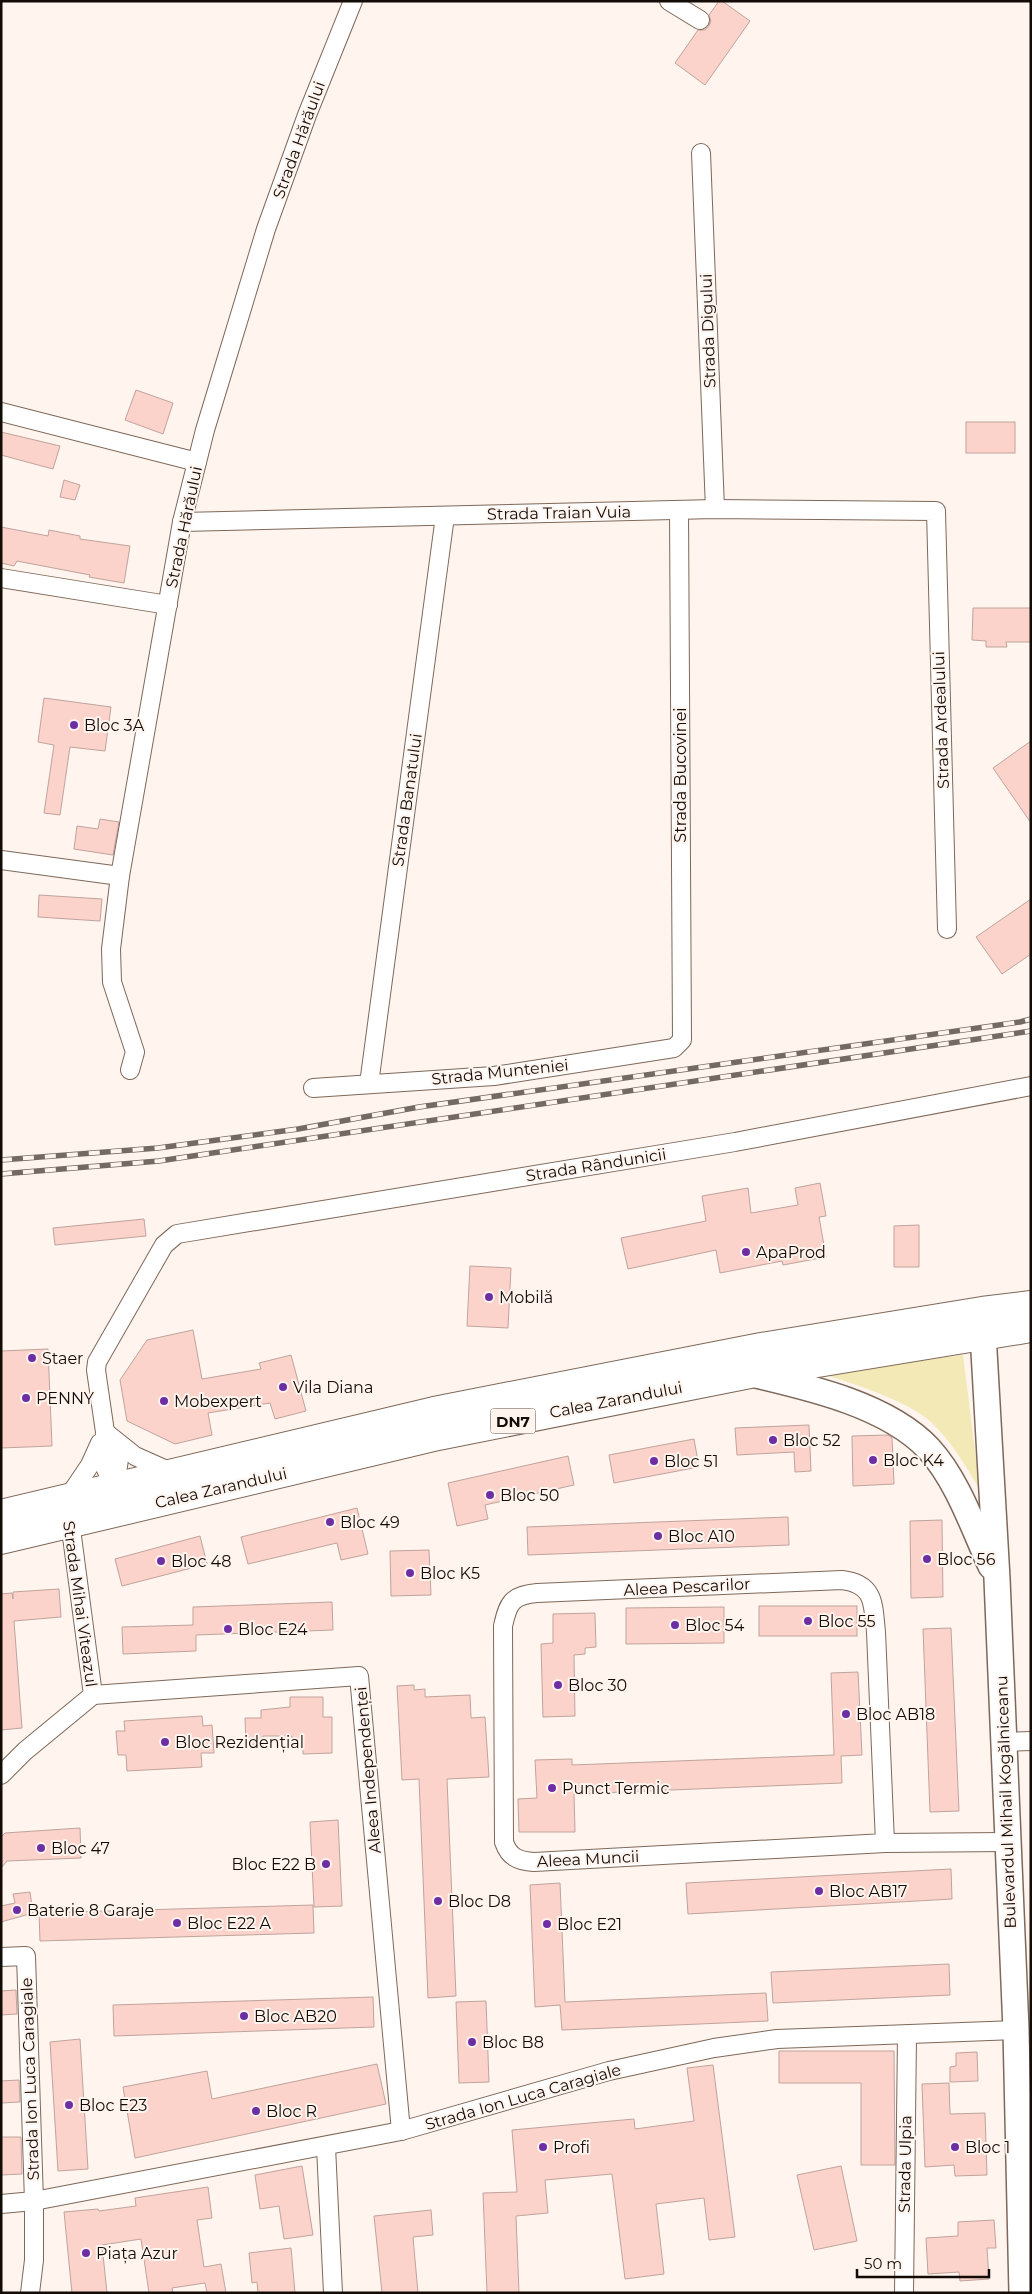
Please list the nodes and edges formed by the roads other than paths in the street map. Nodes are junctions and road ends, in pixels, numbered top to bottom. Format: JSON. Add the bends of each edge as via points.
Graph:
{"nodes":[{"id":1,"x":353,"y":1,"type":"edge"},
{"id":2,"x":669,"y":1,"type":"edge"},
{"id":3,"x":700,"y":20,"type":"dead end"},
{"id":4,"x":701,"y":153,"type":"dead end"},
{"id":5,"x":1,"y":412,"type":"edge"},
{"id":6,"x":197,"y":462,"type":"junction"},
{"id":7,"x":715,"y":509,"type":"junction"},
{"id":8,"x":679,"y":511,"type":"junction"},
{"id":9,"x":936,"y":511,"type":"joint"},
{"id":10,"x":446,"y":516,"type":"junction"},
{"id":11,"x":182,"y":522,"type":"junction"},
{"id":12,"x":1,"y":578,"type":"edge"},
{"id":13,"x":168,"y":605,"type":"junction"},
{"id":14,"x":1,"y":860,"type":"edge"},
{"id":15,"x":120,"y":876,"type":"junction"},
{"id":16,"x":947,"y":929,"type":"dead end"},
{"id":17,"x":682,"y":1040,"type":"joint"},
{"id":18,"x":130,"y":1070,"type":"dead end"},
{"id":19,"x":369,"y":1084,"type":"junction"},
{"id":20,"x":1031,"y":1086,"type":"edge"},
{"id":21,"x":313,"y":1088,"type":"dead end"},
{"id":22,"x":1031,"y":1305,"type":"edge"},
{"id":23,"x":982,"y":1323,"type":"junction"},
{"id":24,"x":1031,"y":1328,"type":"edge"},
{"id":25,"x":750,"y":1374,"type":"junction"},
{"id":26,"x":105,"y":1432,"type":"junction"},
{"id":27,"x":174,"y":1473,"type":"junction"},
{"id":28,"x":117,"y":1500,"type":"junction"},
{"id":29,"x":68,"y":1512,"type":"junction"},
{"id":30,"x":1,"y":1514,"type":"edge"},
{"id":31,"x":1,"y":1540,"type":"edge"},
{"id":32,"x":997,"y":1579,"type":"junction"},
{"id":33,"x":506,"y":1609,"type":"joint"},
{"id":34,"x":93,"y":1695,"type":"junction"},
{"id":35,"x":1031,"y":1741,"type":"edge"},
{"id":36,"x":1004,"y":1742,"type":"junction"},
{"id":37,"x":1,"y":1775,"type":"edge"},
{"id":38,"x":1008,"y":1842,"type":"junction"},
{"id":39,"x":885,"y":1843,"type":"junction"},
{"id":40,"x":1,"y":1957,"type":"edge"},
{"id":41,"x":1016,"y":2030,"type":"junction"},
{"id":42,"x":907,"y":2035,"type":"junction"},
{"id":43,"x":1025,"y":2123,"type":"edge"},
{"id":44,"x":401,"y":2131,"type":"junction"},
{"id":45,"x":326,"y":2147,"type":"junction"},
{"id":46,"x":34,"y":2201,"type":"junction"},
{"id":47,"x":1,"y":2204,"type":"edge"},
{"id":48,"x":30,"y":2293,"type":"edge"},
{"id":49,"x":333,"y":2293,"type":"edge"},
{"id":50,"x":904,"y":2293,"type":"edge"},
{"id":51,"x":1022,"y":2293,"type":"edge"}],
"edges":[{"from":1,"to":6,"type":"street","name":"Strada Hărăului","via":[[266,229]]},
{"from":2,"to":3,"type":"street"},
{"from":4,"to":7,"type":"street","name":"Strada Digului"},
{"from":5,"to":6,"type":"street"},
{"from":6,"to":11,"type":"street","name":"Strada Hărăului"},
{"from":7,"to":8,"type":"street","name":"Strada Traian Vuia"},
{"from":7,"to":9,"type":"street","name":"Strada Traian Vuia"},
{"from":8,"to":10,"type":"street","name":"Strada Traian Vuia"},
{"from":8,"to":17,"type":"street","name":"Strada Bucovinei"},
{"from":9,"to":16,"type":"street","name":"Strada Ardealului"},
{"from":10,"to":11,"type":"street","name":"Strada Traian Vuia"},
{"from":10,"to":19,"type":"street","name":"Strada Banatului"},
{"from":11,"to":13,"type":"street","name":"Strada Hărăului"},
{"from":12,"to":13,"type":"street"},
{"from":13,"to":15,"type":"street","name":"Strada Hărăului"},
{"from":14,"to":15,"type":"street"},
{"from":15,"to":18,"type":"street","name":"Strada Hărăului","via":[[110,969],[134,1047]]},
{"from":17,"to":19,"type":"street","name":"Strada Munteniei","via":[[674,1048],[494,1076]]},
{"from":19,"to":21,"type":"street","name":"Strada Munteniei"},
{"from":20,"to":26,"type":"street","name":"Strada Rândunicii","via":[[734,1142],[184,1232],[164,1245],[97,1362]]},
{"from":22,"to":23,"type":"main road","name":"Calea Zarandului","number":"DN7"},
{"from":23,"to":24,"type":"main road","name":"Calea Zarandului","number":"DN7"},
{"from":23,"to":25,"type":"main road","name":"Calea Zarandului","number":"DN7"},
{"from":23,"to":27,"type":"main road","name":"Calea Zarandului","number":"DN7","via":[[761,1347],[434,1411]]},
{"from":23,"to":32,"type":"street","name":"Bulevardul Mihail Kogălniceanu"},
{"from":25,"to":28,"type":"main road","name":"Calea Zarandului","number":"DN7"},
{"from":25,"to":32,"type":"street","via":[[845,1400],[872,1411],[915,1436],[929,1449],[950,1479]]},
{"from":26,"to":27,"type":"street","via":[[135,1456]]},
{"from":26,"to":28,"type":"street","via":[[119,1459]]},
{"from":26,"to":29,"type":"street","name":"Strada Mihai Viteazul"},
{"from":27,"to":28,"type":"main road","name":"Calea Zarandului","number":"DN7"},
{"from":28,"to":29,"type":"main road","name":"Calea Zarandului","number":"DN7"},
{"from":29,"to":30,"type":"main road","name":"Calea Zarandului","number":"DN7"},
{"from":29,"to":31,"type":"main road","name":"Calea Zarandului","number":"DN7"},
{"from":29,"to":34,"type":"street","name":"Strada Mihai Viteazul"},
{"from":32,"to":36,"type":"street","name":"Bulevardul Mihail Kogălniceanu"},
{"from":33,"to":39,"type":"street","name":"Aleea Pescarilor","via":[[524,1594],[853,1581],[869,1592],[874,1606]]},
{"from":33,"to":39,"type":"street","name":"Aleea Muncii","via":[[503,1626],[504,1842],[514,1859],[534,1862]]},
{"from":34,"to":37,"type":"street","name":"Strada Mihai Viteazul"},
{"from":34,"to":44,"type":"street","name":"Aleea Independenței","via":[[359,1676]]},
{"from":35,"to":36,"type":"street"},
{"from":36,"to":38,"type":"street","name":"Bulevardul Mihail Kogălniceanu"},
{"from":38,"to":39,"type":"street","name":"Aleea Muncii"},
{"from":38,"to":41,"type":"street","name":"Bulevardul Mihail Kogălniceanu"},
{"from":40,"to":46,"type":"street","name":"Strada Ion Luca Caragiale","via":[[26,1956]]},
{"from":41,"to":42,"type":"street","name":"Strada Ion Luca Caragiale"},
{"from":41,"to":43,"type":"street","name":"Bulevardul Mihail Kogălniceanu"},
{"from":42,"to":44,"type":"street","name":"Strada Ion Luca Caragiale","via":[[777,2039],[714,2048],[609,2071]]},
{"from":42,"to":50,"type":"street","name":"Strada Ulpia"},
{"from":43,"to":51,"type":"street","name":"Bulevardul Mihail Kogălniceanu"},
{"from":44,"to":45,"type":"street","name":"Strada Ion Luca Caragiale"},
{"from":45,"to":46,"type":"street","name":"Strada Ion Luca Caragiale"},
{"from":45,"to":49,"type":"street"},
{"from":46,"to":47,"type":"street","name":"Strada Ion Luca Caragiale"},
{"from":46,"to":48,"type":"street","via":[[34,2260]]}]}
